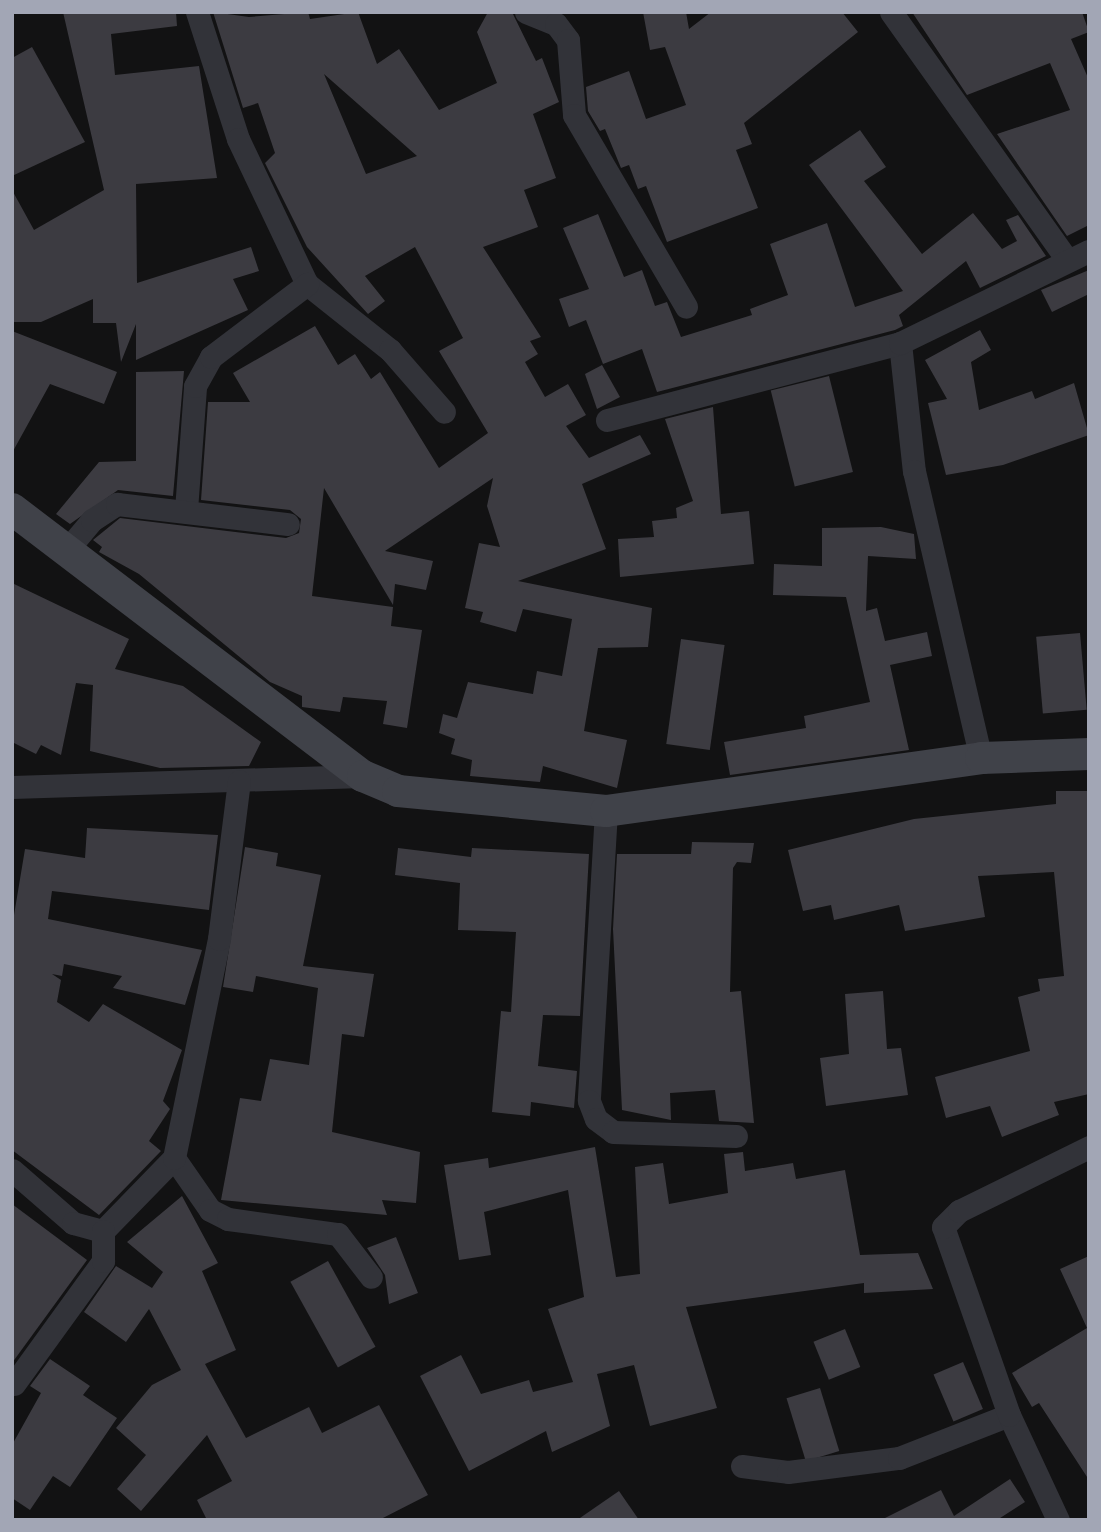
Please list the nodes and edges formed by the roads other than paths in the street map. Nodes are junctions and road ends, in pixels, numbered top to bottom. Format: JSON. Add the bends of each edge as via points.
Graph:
{"nodes":[{"id":1,"x":197,"y":12,"type":"edge"},
{"id":2,"x":526,"y":12,"type":"edge"},
{"id":3,"x":891,"y":12,"type":"edge"},
{"id":4,"x":1089,"y":251,"type":"edge"},
{"id":5,"x":1068,"y":261,"type":"junction"},
{"id":6,"x":307,"y":284,"type":"junction"},
{"id":7,"x":686,"y":307,"type":"dead end"},
{"id":8,"x":900,"y":343,"type":"junction"},
{"id":9,"x":444,"y":412,"type":"dead end"},
{"id":10,"x":607,"y":420,"type":"dead end"},
{"id":11,"x":12,"y":509,"type":"edge"},
{"id":12,"x":186,"y":510,"type":"junction"},
{"id":13,"x":288,"y":524,"type":"dead end"},
{"id":14,"x":66,"y":551,"type":"junction"},
{"id":15,"x":1089,"y":754,"type":"edge"},
{"id":16,"x":981,"y":758,"type":"junction"},
{"id":17,"x":363,"y":776,"type":"junction"},
{"id":18,"x":239,"y":781,"type":"junction"},
{"id":19,"x":12,"y":787,"type":"edge"},
{"id":20,"x":606,"y":811,"type":"junction"},
{"id":21,"x":736,"y":1136,"type":"dead end"},
{"id":22,"x":1089,"y":1147,"type":"edge"},
{"id":23,"x":174,"y":1157,"type":"junction"},
{"id":24,"x":12,"y":1170,"type":"edge"},
{"id":25,"x":103,"y":1231,"type":"junction"},
{"id":26,"x":371,"y":1277,"type":"dead end"},
{"id":27,"x":15,"y":1384,"type":"dead end"},
{"id":28,"x":1009,"y":1415,"type":"junction"},
{"id":29,"x":742,"y":1466,"type":"dead end"},
{"id":30,"x":1058,"y":1520,"type":"edge"}],
"edges":[{"from":1,"to":6,"type":"street","via":[[238,139]]},
{"from":2,"to":7,"type":"street","via":[[556,23],[568,40],[574,115]]},
{"from":3,"to":5,"type":"street"},
{"from":4,"to":5,"type":"street"},
{"from":5,"to":8,"type":"street"},
{"from":6,"to":9,"type":"street","via":[[390,350]]},
{"from":6,"to":12,"type":"street","via":[[211,357],[195,386]]},
{"from":8,"to":10,"type":"street"},
{"from":8,"to":16,"type":"street","via":[[914,471]]},
{"from":11,"to":14,"type":"street"},
{"from":12,"to":13,"type":"street"},
{"from":12,"to":14,"type":"street","via":[[117,505],[92,520]]},
{"from":14,"to":17,"type":"street"},
{"from":15,"to":16,"type":"street"},
{"from":16,"to":20,"type":"street"},
{"from":17,"to":18,"type":"street"},
{"from":17,"to":20,"type":"street","via":[[398,791]]},
{"from":18,"to":19,"type":"street"},
{"from":18,"to":23,"type":"street","via":[[219,939]]},
{"from":20,"to":21,"type":"street","via":[[589,1101],[596,1119],[613,1132]]},
{"from":22,"to":28,"type":"street","via":[[959,1211],[943,1227]]},
{"from":23,"to":25,"type":"street"},
{"from":23,"to":26,"type":"street","via":[[210,1210],[228,1219],[338,1234]]},
{"from":24,"to":25,"type":"street","via":[[73,1223]]},
{"from":25,"to":27,"type":"street","via":[[103,1261]]},
{"from":28,"to":29,"type":"street","via":[[899,1458],[788,1472]]},
{"from":28,"to":30,"type":"street"}]}
